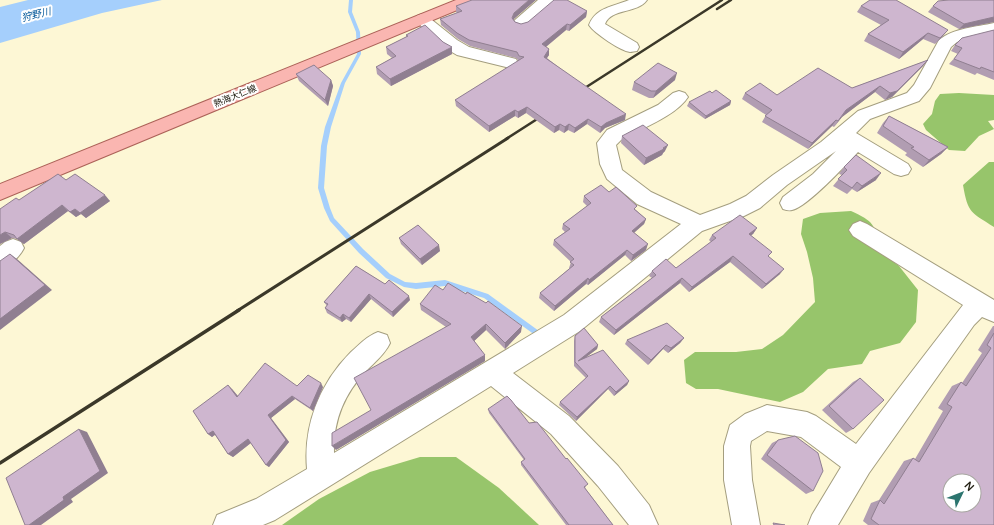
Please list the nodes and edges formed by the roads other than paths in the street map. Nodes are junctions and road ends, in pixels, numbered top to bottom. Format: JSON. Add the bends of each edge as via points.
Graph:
{"nodes":[{"id":1,"x":469,"y":0,"type":"edge"},
{"id":2,"x":546,"y":0,"type":"edge"},
{"id":3,"x":639,"y":0,"type":"edge"},
{"id":4,"x":422,"y":19,"type":"junction"},
{"id":5,"x":521,"y":23,"type":"edge"},
{"id":6,"x":994,"y":28,"type":"edge"},
{"id":7,"x":631,"y":47,"type":"dead end"},
{"id":8,"x":510,"y":63,"type":"dead end"},
{"id":9,"x":679,"y":97,"type":"dead end"},
{"id":10,"x":849,"y":138,"type":"junction"},
{"id":11,"x":901,"y":170,"type":"dead end"},
{"id":12,"x":0,"y":192,"type":"edge"},
{"id":13,"x":790,"y":203,"type":"dead end"},
{"id":14,"x":698,"y":224,"type":"junction"},
{"id":15,"x":860,"y":230,"type":"dead end"},
{"id":16,"x":987,"y":308,"type":"edge"},
{"id":17,"x":378,"y":343,"type":"dead end"},
{"id":18,"x":492,"y":372,"type":"junction"},
{"id":19,"x":859,"y":463,"type":"junction"},
{"id":20,"x":322,"y":475,"type":"junction"},
{"id":21,"x":227,"y":525,"type":"edge"},
{"id":22,"x":644,"y":525,"type":"edge"},
{"id":23,"x":746,"y":525,"type":"edge"},
{"id":24,"x":822,"y":525,"type":"edge"}],
"edges":[{"from":1,"to":4,"type":"main road","name":"熱海大仁線"},
{"from":2,"to":5,"type":"street"},
{"from":3,"to":7,"type":"street","via":[[632,6],[605,14],[597,25]]},
{"from":4,"to":8,"type":"street","via":[[463,51]]},
{"from":4,"to":12,"type":"main road","name":"熱海大仁線"},
{"from":6,"to":10,"type":"street","via":[[951,32],[921,88],[913,97],[864,115]]},
{"from":9,"to":14,"type":"street","via":[[664,109],[614,134],[606,143],[607,153],[614,174],[626,184],[644,198]]},
{"from":10,"to":11,"type":"street"},
{"from":10,"to":13,"type":"street","via":[[830,170]]},
{"from":10,"to":14,"type":"street","via":[[828,147],[753,202]]},
{"from":14,"to":18,"type":"street","via":[[572,323]]},
{"from":15,"to":16,"type":"street"},
{"from":16,"to":19,"type":"street","via":[[966,318]]},
{"from":17,"to":20,"type":"street","via":[[346,375],[334,396],[324,420],[320,444]]},
{"from":18,"to":20,"type":"street"},
{"from":18,"to":22,"type":"street","via":[[560,426],[608,476],[639,514]]},
{"from":19,"to":23,"type":"street","via":[[807,425],[767,418],[754,423],[739,434],[735,449],[736,470]]},
{"from":19,"to":24,"type":"street"},
{"from":20,"to":21,"type":"street","via":[[265,510]]}]}
